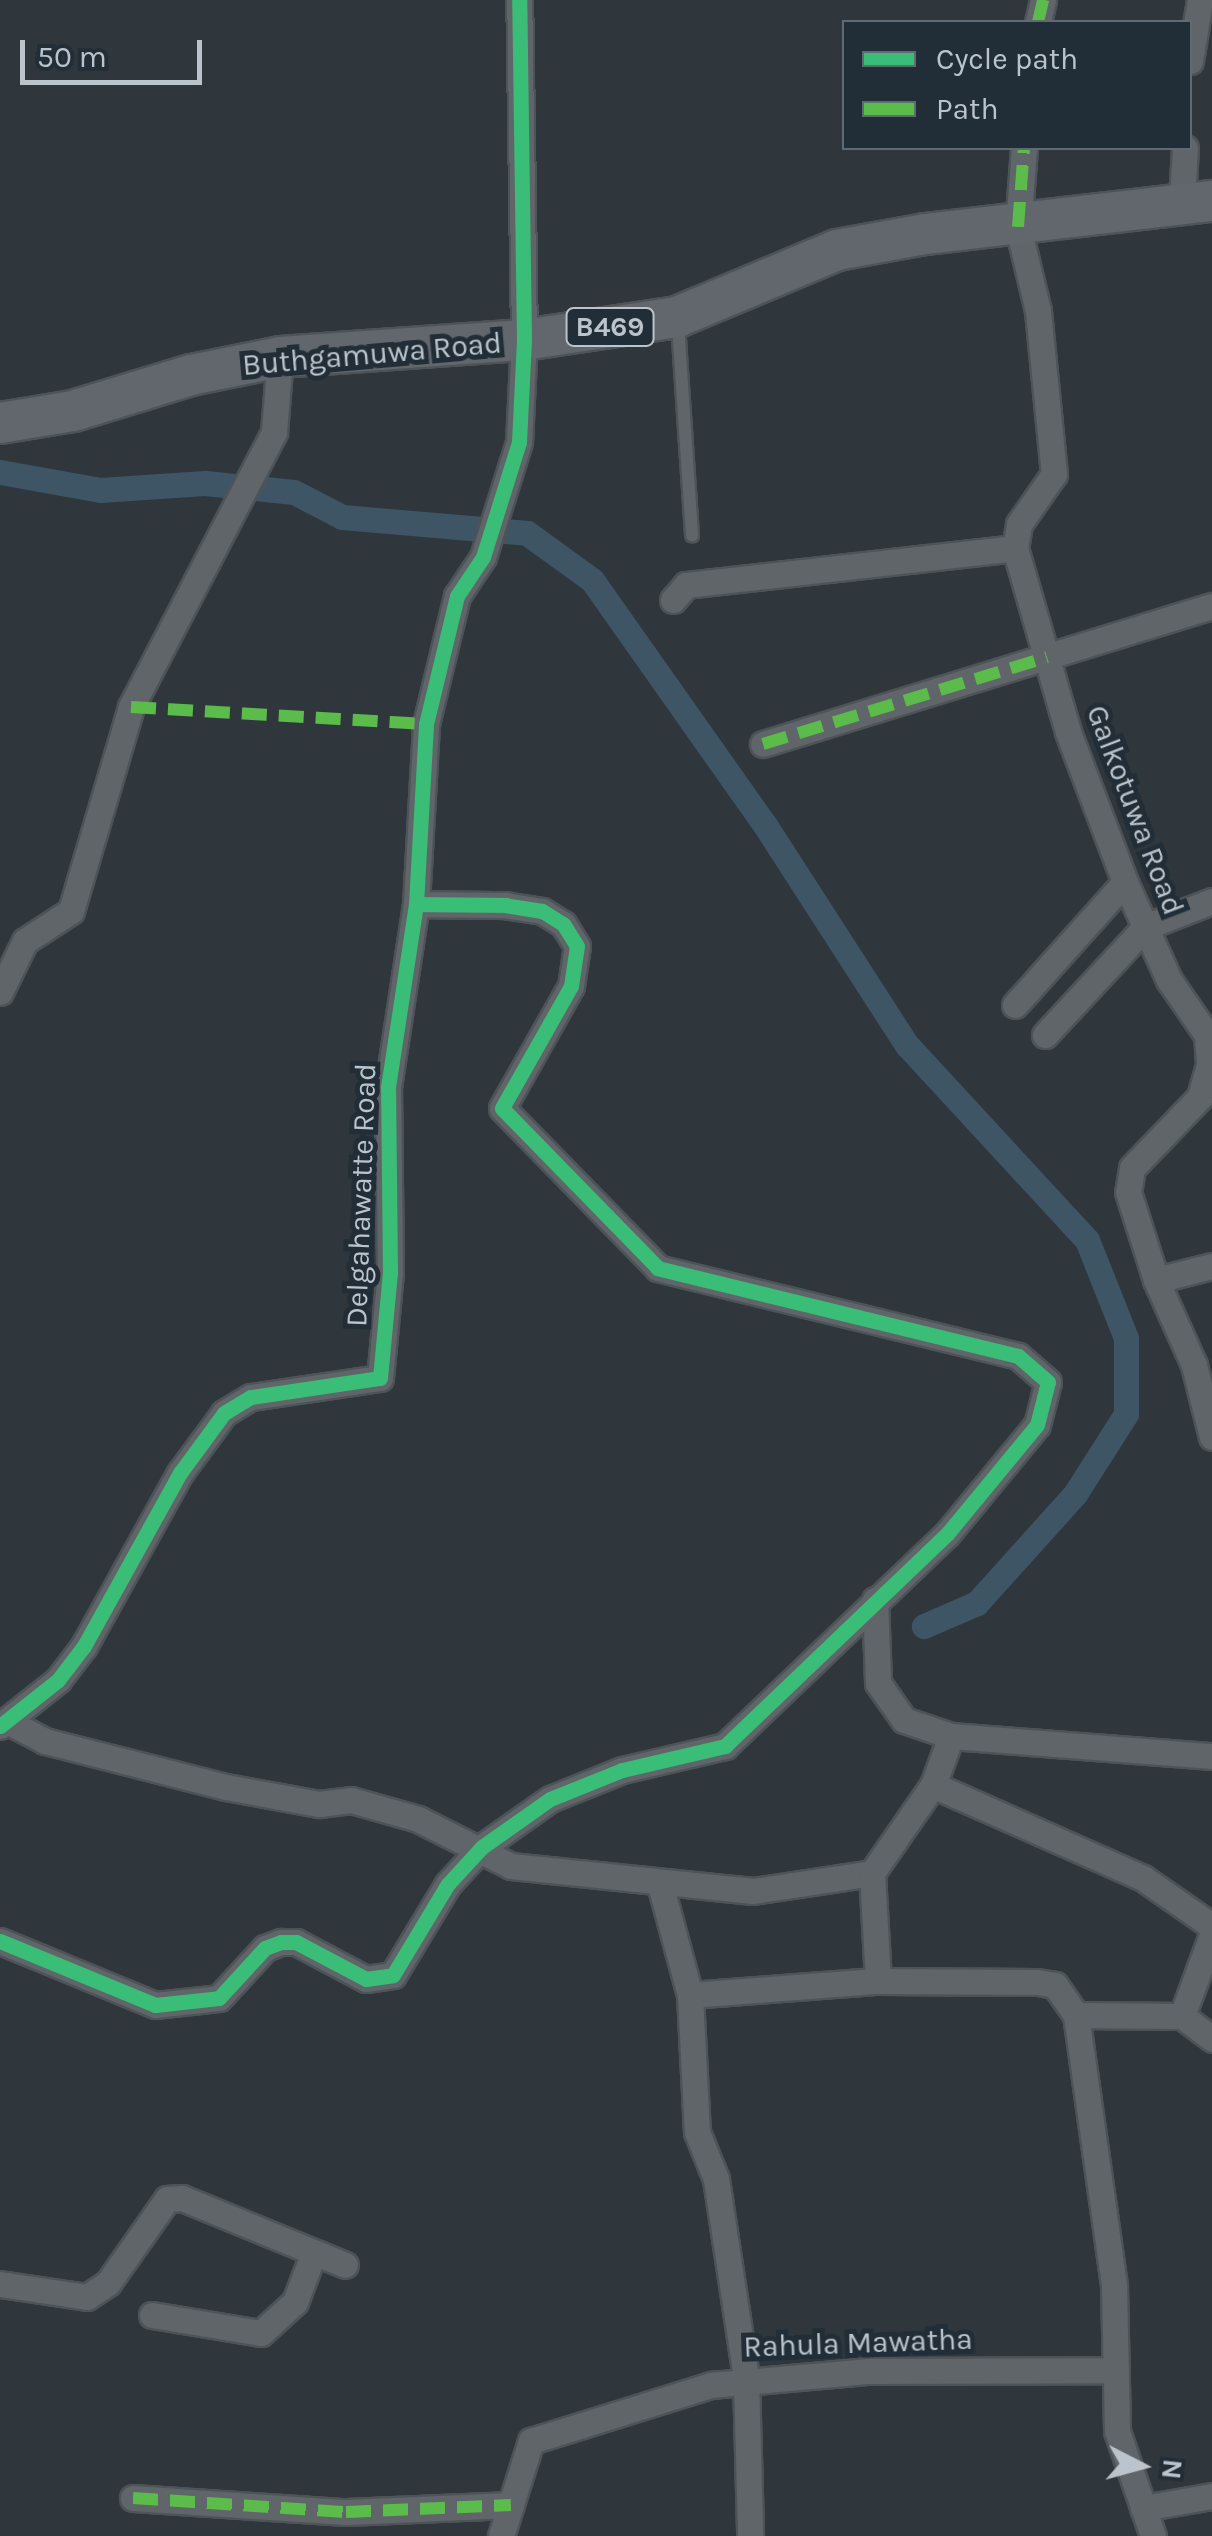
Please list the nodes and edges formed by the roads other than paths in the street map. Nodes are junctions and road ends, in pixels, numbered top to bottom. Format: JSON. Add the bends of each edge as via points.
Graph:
{"nodes":[{"id":1,"x":519,"y":0,"type":"edge"},
{"id":2,"x":1200,"y":0,"type":"edge"},
{"id":3,"x":1204,"y":33,"type":"edge"},
{"id":4,"x":1192,"y":57,"type":"edge"},
{"id":5,"x":1024,"y":150,"type":"edge"},
{"id":6,"x":1185,"y":150,"type":"edge"},
{"id":7,"x":1197,"y":200,"type":"edge"},
{"id":8,"x":1018,"y":227,"type":"junction"},
{"id":9,"x":677,"y":316,"type":"junction"},
{"id":10,"x":524,"y":340,"type":"junction"},
{"id":11,"x":280,"y":357,"type":"junction"},
{"id":12,"x":0,"y":423,"type":"edge"},
{"id":13,"x":692,"y":536,"type":"dead end"},
{"id":14,"x":1015,"y":548,"type":"junction"},
{"id":15,"x":672,"y":600,"type":"dead end"},
{"id":16,"x":1211,"y":606,"type":"edge"},
{"id":17,"x":1046,"y":657,"type":"junction"},
{"id":18,"x":763,"y":744,"type":"dead end"},
{"id":19,"x":1125,"y":882,"type":"junction"},
{"id":20,"x":1212,"y":901,"type":"edge"},
{"id":21,"x":416,"y":904,"type":"junction"},
{"id":22,"x":1145,"y":927,"type":"junction"},
{"id":23,"x":0,"y":992,"type":"edge"},
{"id":24,"x":1015,"y":1005,"type":"dead end"},
{"id":25,"x":1045,"y":1035,"type":"dead end"},
{"id":26,"x":1209,"y":1035,"type":"edge"},
{"id":27,"x":1212,"y":1266,"type":"edge"},
{"id":28,"x":1156,"y":1280,"type":"junction"},
{"id":29,"x":1203,"y":1362,"type":"edge"},
{"id":30,"x":1211,"y":1428,"type":"edge"},
{"id":31,"x":1212,"y":1437,"type":"edge"},
{"id":32,"x":875,"y":1600,"type":"junction"},
{"id":33,"x":4,"y":1724,"type":"edge"},
{"id":34,"x":951,"y":1736,"type":"junction"},
{"id":35,"x":1212,"y":1756,"type":"edge"},
{"id":36,"x":933,"y":1786,"type":"junction"},
{"id":37,"x":482,"y":1846,"type":"junction"},
{"id":38,"x":872,"y":1873,"type":"junction"},
{"id":39,"x":660,"y":1884,"type":"junction"},
{"id":40,"x":1212,"y":1926,"type":"edge"},
{"id":41,"x":1212,"y":1936,"type":"edge"},
{"id":42,"x":0,"y":1941,"type":"edge"},
{"id":43,"x":878,"y":1981,"type":"junction"},
{"id":44,"x":690,"y":1995,"type":"junction"},
{"id":45,"x":1076,"y":2015,"type":"junction"},
{"id":46,"x":1182,"y":2016,"type":"junction"},
{"id":47,"x":1212,"y":2039,"type":"edge"},
{"id":48,"x":314,"y":2252,"type":"junction"},
{"id":49,"x":345,"y":2265,"type":"dead end"},
{"id":50,"x":0,"y":2284,"type":"edge"},
{"id":51,"x":152,"y":2315,"type":"dead end"},
{"id":52,"x":1116,"y":2370,"type":"junction"},
{"id":53,"x":746,"y":2378,"type":"junction"},
{"id":54,"x":1212,"y":2496,"type":"edge"},
{"id":55,"x":133,"y":2498,"type":"dead end"},
{"id":56,"x":511,"y":2504,"type":"junction"},
{"id":57,"x":1142,"y":2508,"type":"junction"},
{"id":58,"x":501,"y":2536,"type":"edge"},
{"id":59,"x":750,"y":2536,"type":"edge"},
{"id":60,"x":1153,"y":2536,"type":"edge"}],
"edges":[{"from":1,"to":10,"type":"street","name":"Delgahawatte Road"},
{"from":2,"to":3,"type":"street"},
{"from":3,"to":4,"type":"street"},
{"from":5,"to":8,"type":"street"},
{"from":6,"to":7,"type":"street"},
{"from":7,"to":8,"type":"main road","name":"Buthgamuwa Road","number":"B469"},
{"from":8,"to":9,"type":"main road","name":"Buthgamuwa Road","number":"B469","via":[[837,250]]},
{"from":8,"to":14,"type":"street","via":[[1038,310],[1054,474],[1019,524]]},
{"from":9,"to":10,"type":"main road","name":"Buthgamuwa Road","number":"B469"},
{"from":9,"to":13,"type":"lane"},
{"from":10,"to":11,"type":"main road","name":"Buthgamuwa Road","number":"B469"},
{"from":10,"to":21,"type":"street","name":"Delgahawatte Road","via":[[520,442],[483,557],[457,596],[426,724]]},
{"from":11,"to":12,"type":"main road","name":"Buthgamuwa Road","number":"B469","via":[[73,411]]},
{"from":11,"to":23,"type":"street","via":[[274,432],[131,707],[70,911],[25,941]]},
{"from":14,"to":15,"type":"street","via":[[686,585]]},
{"from":14,"to":17,"type":"street","name":"Galkotuwa Road"},
{"from":16,"to":17,"type":"street"},
{"from":17,"to":18,"type":"street"},
{"from":17,"to":19,"type":"street","name":"Galkotuwa Road"},
{"from":19,"to":22,"type":"street","name":"Galkotuwa Road"},
{"from":19,"to":24,"type":"street"},
{"from":20,"to":22,"type":"street"},
{"from":21,"to":32,"type":"street","via":[[506,905],[542,911],[563,924],[577,946],[571,986],[502,1108],[658,1268],[1018,1356],[1048,1382],[1037,1425],[1007,1468]]},
{"from":21,"to":33,"type":"street","name":"Delgahawatte Road","via":[[388,1087],[390,1273],[380,1378],[251,1397],[224,1413],[180,1473],[84,1646],[58,1680]]},
{"from":22,"to":25,"type":"street"},
{"from":22,"to":26,"type":"street","name":"Galkotuwa Road","via":[[1169,980]]},
{"from":26,"to":28,"type":"street","name":"Galkotuwa Road","via":[[1200,1096],[1132,1168],[1128,1192]]},
{"from":27,"to":28,"type":"street"},
{"from":28,"to":29,"type":"street","name":"Galkotuwa Road"},
{"from":29,"to":30,"type":"street","name":"Galkotuwa Road"},
{"from":30,"to":31,"type":"street","name":"Galkotuwa Road"},
{"from":32,"to":34,"type":"street","via":[[878,1683],[893,1713]]},
{"from":32,"to":37,"type":"street","via":[[725,1746],[622,1770],[550,1799]]},
{"from":33,"to":37,"type":"street","via":[[45,1741],[226,1787],[319,1804],[350,1800]]},
{"from":34,"to":35,"type":"street"},
{"from":34,"to":36,"type":"street"},
{"from":36,"to":38,"type":"street"},
{"from":36,"to":40,"type":"street","via":[[1143,1878]]},
{"from":37,"to":39,"type":"street","via":[[511,1866]]},
{"from":37,"to":42,"type":"street","via":[[448,1884],[393,1974],[381,1980],[366,1980],[296,1942],[281,1942],[265,1948],[219,1998],[155,2005]]},
{"from":38,"to":39,"type":"street","via":[[753,1891]]},
{"from":38,"to":43,"type":"street"},
{"from":39,"to":44,"type":"street"},
{"from":41,"to":46,"type":"street"},
{"from":43,"to":44,"type":"street"},
{"from":43,"to":45,"type":"street","via":[[1037,1982],[1055,1986]]},
{"from":44,"to":53,"type":"street","via":[[697,2132],[716,2179]]},
{"from":45,"to":46,"type":"street"},
{"from":45,"to":52,"type":"street","via":[[1114,2286]]},
{"from":46,"to":47,"type":"street"},
{"from":48,"to":49,"type":"street"},
{"from":48,"to":50,"type":"street","via":[[182,2198],[167,2199],[108,2283],[87,2297]]},
{"from":48,"to":51,"type":"street","via":[[295,2302],[261,2333]]},
{"from":52,"to":53,"type":"street","name":"Rahula Mawatha"},
{"from":52,"to":57,"type":"street","via":[[1117,2431]]},
{"from":53,"to":56,"type":"street","name":"Rahula Mawatha","via":[[530,2441]]},
{"from":53,"to":59,"type":"street"},
{"from":54,"to":57,"type":"street"},
{"from":55,"to":56,"type":"street","via":[[346,2512]]},
{"from":56,"to":58,"type":"street","name":"Rahula Mawatha"},
{"from":57,"to":60,"type":"street"}]}
